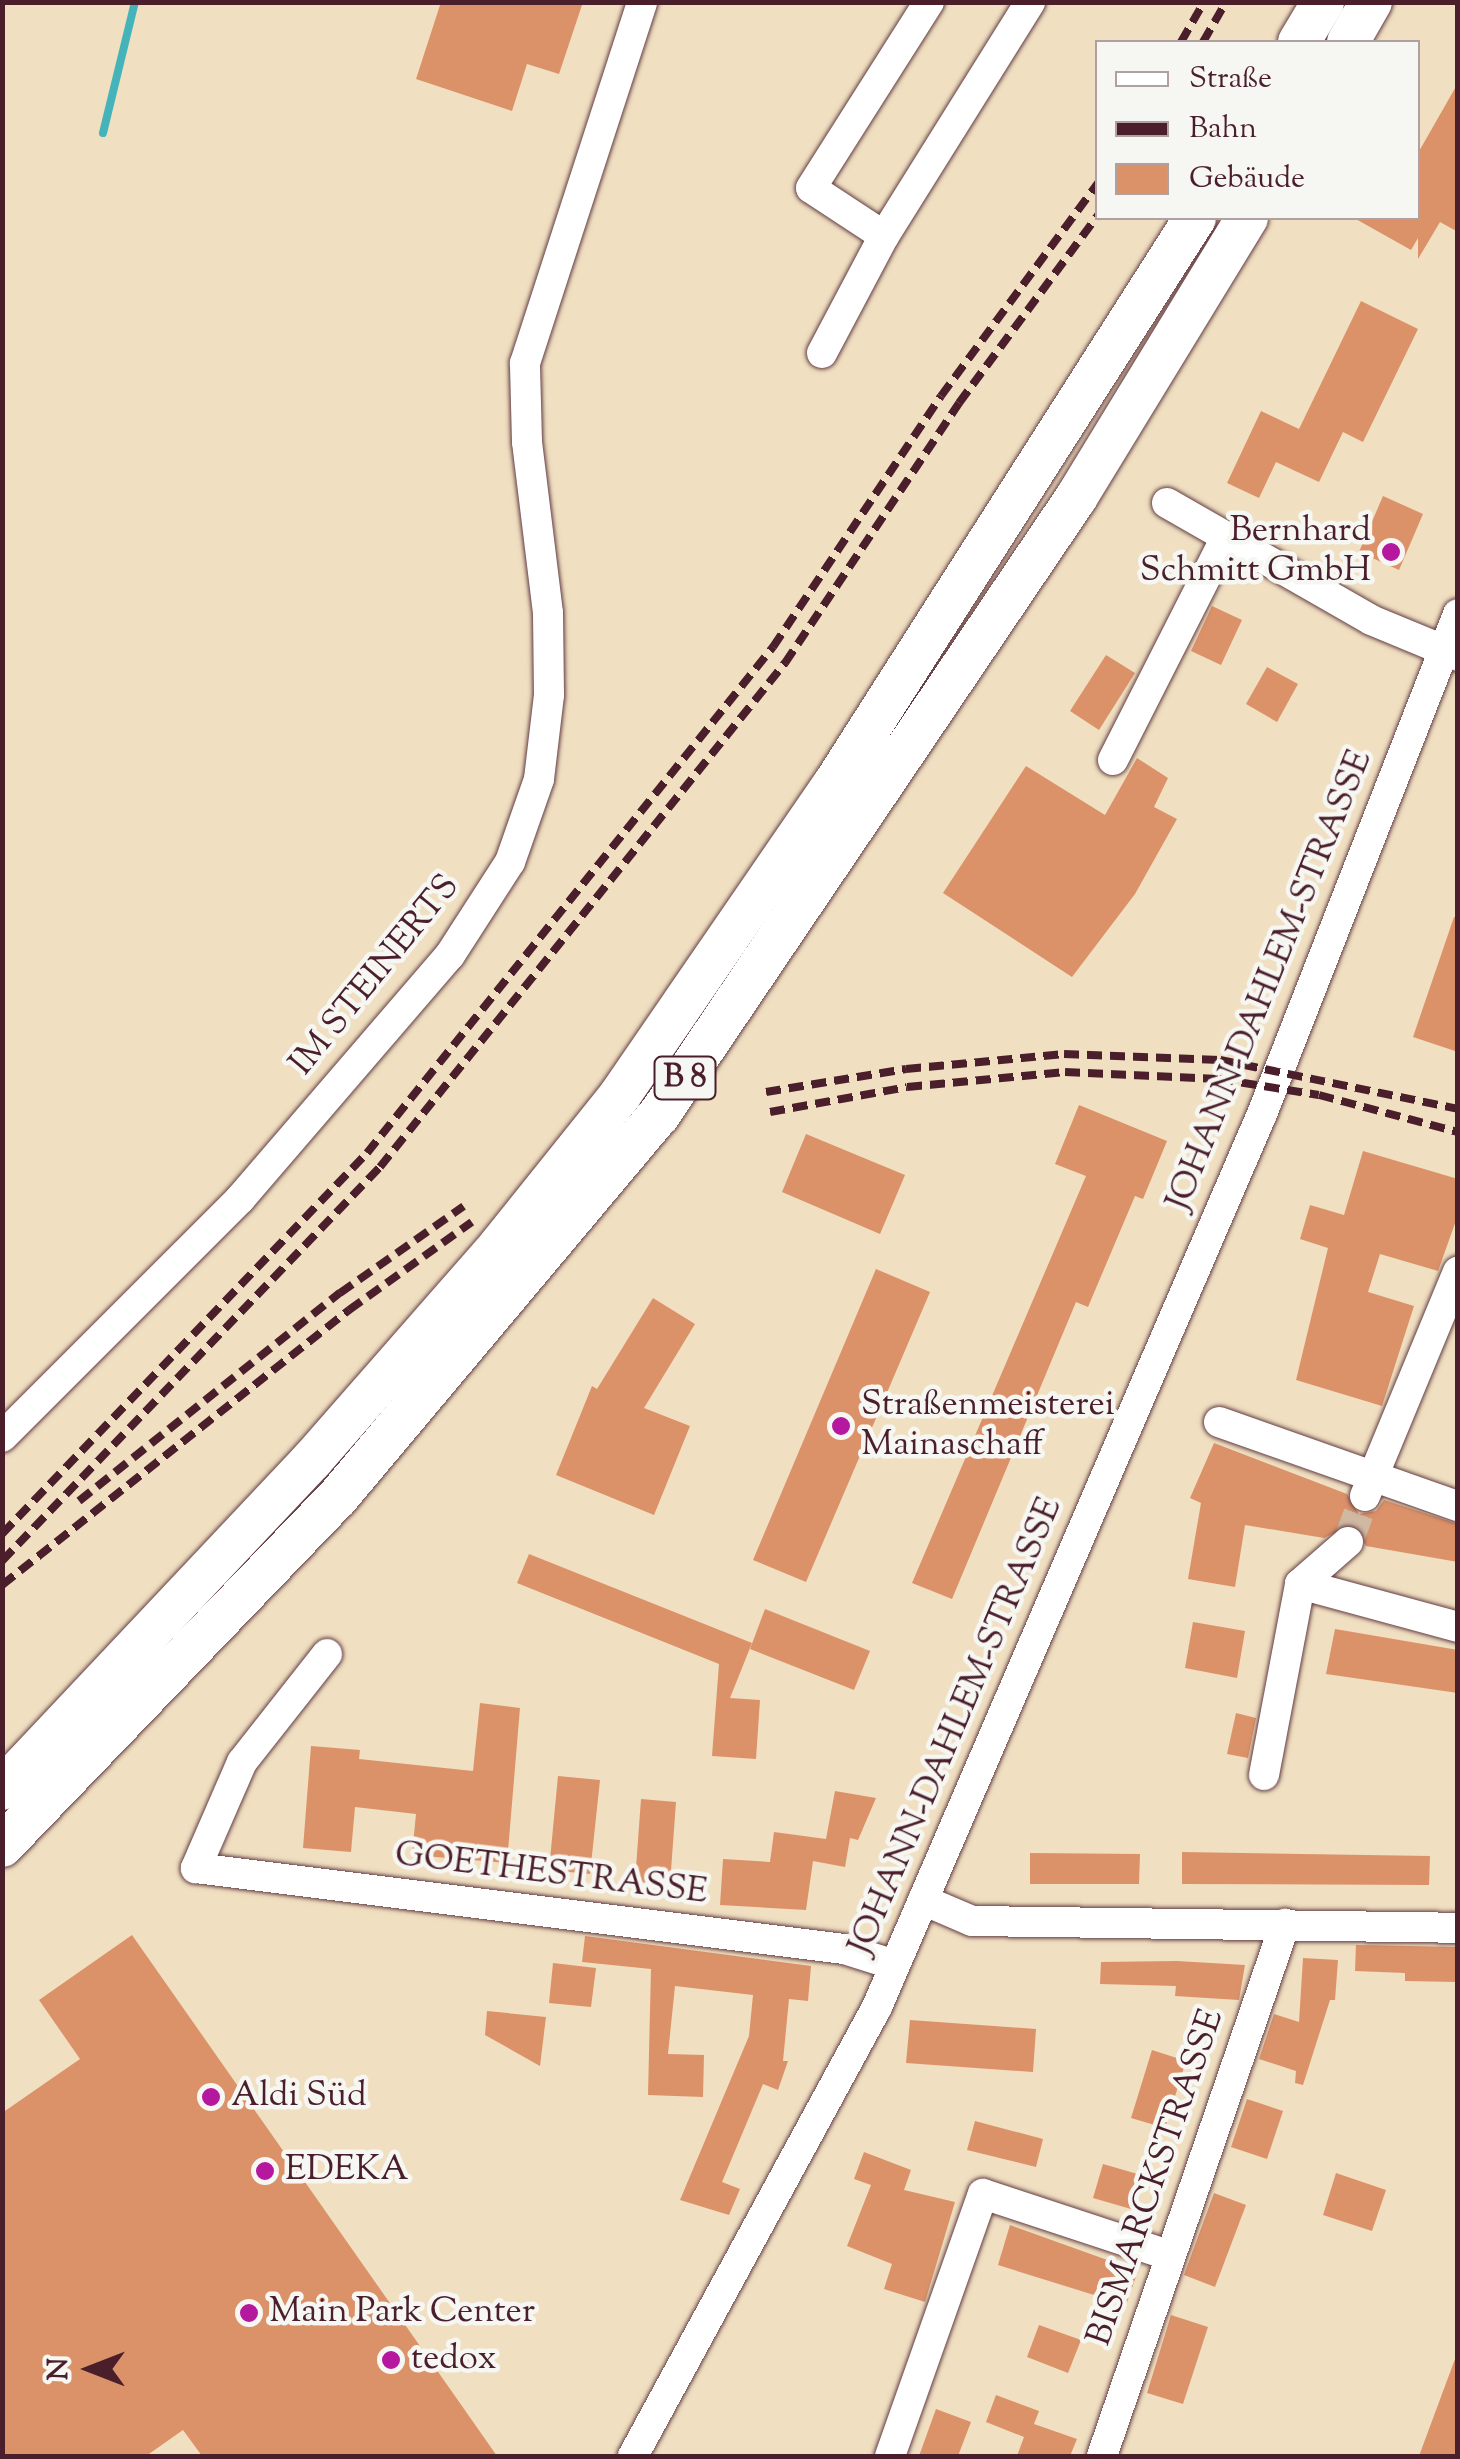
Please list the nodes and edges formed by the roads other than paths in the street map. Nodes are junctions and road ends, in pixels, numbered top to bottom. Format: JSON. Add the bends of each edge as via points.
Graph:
{"nodes":[{"id":1,"x":642,"y":2,"type":"edge"},
{"id":2,"x":928,"y":2,"type":"edge"},
{"id":3,"x":1030,"y":2,"type":"edge"},
{"id":4,"x":1323,"y":2,"type":"edge"},
{"id":5,"x":1371,"y":2,"type":"edge"},
{"id":6,"x":1300,"y":40,"type":"edge"},
{"id":7,"x":1349,"y":40,"type":"edge"},
{"id":8,"x":1195,"y":220,"type":"edge"},
{"id":9,"x":1246,"y":220,"type":"edge"},
{"id":10,"x":884,"y":236,"type":"junction"},
{"id":11,"x":822,"y":353,"type":"dead end"},
{"id":12,"x":1166,"y":503,"type":"dead end"},
{"id":13,"x":1226,"y":537,"type":"junction"},
{"id":14,"x":1458,"y":614,"type":"edge"},
{"id":15,"x":1450,"y":653,"type":"edge"},
{"id":16,"x":1113,"y":760,"type":"dead end"},
{"id":17,"x":1458,"y":1272,"type":"edge"},
{"id":18,"x":1219,"y":1422,"type":"dead end"},
{"id":19,"x":2,"y":1437,"type":"edge"},
{"id":20,"x":1368,"y":1488,"type":"junction"},
{"id":21,"x":1458,"y":1506,"type":"edge"},
{"id":22,"x":1348,"y":1542,"type":"tunnel mouth"},
{"id":23,"x":1300,"y":1584,"type":"junction"},
{"id":24,"x":1458,"y":1626,"type":"edge"},
{"id":25,"x":328,"y":1654,"type":"dead end"},
{"id":26,"x":1264,"y":1775,"type":"dead end"},
{"id":27,"x":2,"y":1788,"type":"edge"},
{"id":28,"x":2,"y":1846,"type":"edge"},
{"id":29,"x":922,"y":1900,"type":"junction"},
{"id":30,"x":1285,"y":1924,"type":"junction"},
{"id":31,"x":1458,"y":1928,"type":"edge"},
{"id":32,"x":895,"y":1965,"type":"junction"},
{"id":33,"x":1169,"y":2255,"type":"junction"},
{"id":34,"x":633,"y":2456,"type":"edge"},
{"id":35,"x":890,"y":2456,"type":"edge"},
{"id":36,"x":1102,"y":2456,"type":"edge"}],
"edges":[{"from":1,"to":19,"type":"street","name":"IM STEINERTS","via":[[525,363],[549,695],[538,779],[510,862],[450,955],[240,1199]]},
{"from":2,"to":10,"type":"street","via":[[812,188]]},
{"from":3,"to":10,"type":"street"},
{"from":4,"to":6,"type":"highway"},
{"from":5,"to":7,"type":"highway"},
{"from":8,"to":27,"type":"highway","number":"B 8","via":[[876,718],[620,1095],[500,1246],[312,1460]]},
{"from":9,"to":28,"type":"highway","number":"B 8","via":[[1076,498],[660,1115],[338,1497]]},
{"from":10,"to":11,"type":"street"},
{"from":12,"to":13,"type":"street"},
{"from":13,"to":15,"type":"street","via":[[1370,620]]},
{"from":13,"to":16,"type":"street"},
{"from":14,"to":15,"type":"street","name":"JOHANN-DAHLEM-STRASSE"},
{"from":15,"to":29,"type":"street","name":"JOHANN-DAHLEM-STRASSE","via":[[1262,1114]]},
{"from":17,"to":20,"type":"street"},
{"from":18,"to":20,"type":"street"},
{"from":20,"to":21,"type":"street"},
{"from":22,"to":23,"type":"street"},
{"from":23,"to":24,"type":"street"},
{"from":23,"to":26,"type":"street"},
{"from":25,"to":32,"type":"street","name":"GOETHESTRASSE","via":[[242,1762],[196,1868],[844,1949]]},
{"from":29,"to":30,"type":"street","via":[[972,1921]]},
{"from":29,"to":32,"type":"street","name":"JOHANN-DAHLEM-STRASSE"},
{"from":30,"to":31,"type":"street"},
{"from":30,"to":33,"type":"street","name":"BISMARCKSTRASSE"},
{"from":32,"to":34,"type":"street","name":"JOHANN-DAHLEM-STRASSE","via":[[825,2110]]},
{"from":33,"to":35,"type":"street","via":[[984,2194]]},
{"from":33,"to":36,"type":"street","name":"BISMARCKSTRASSE"}]}
